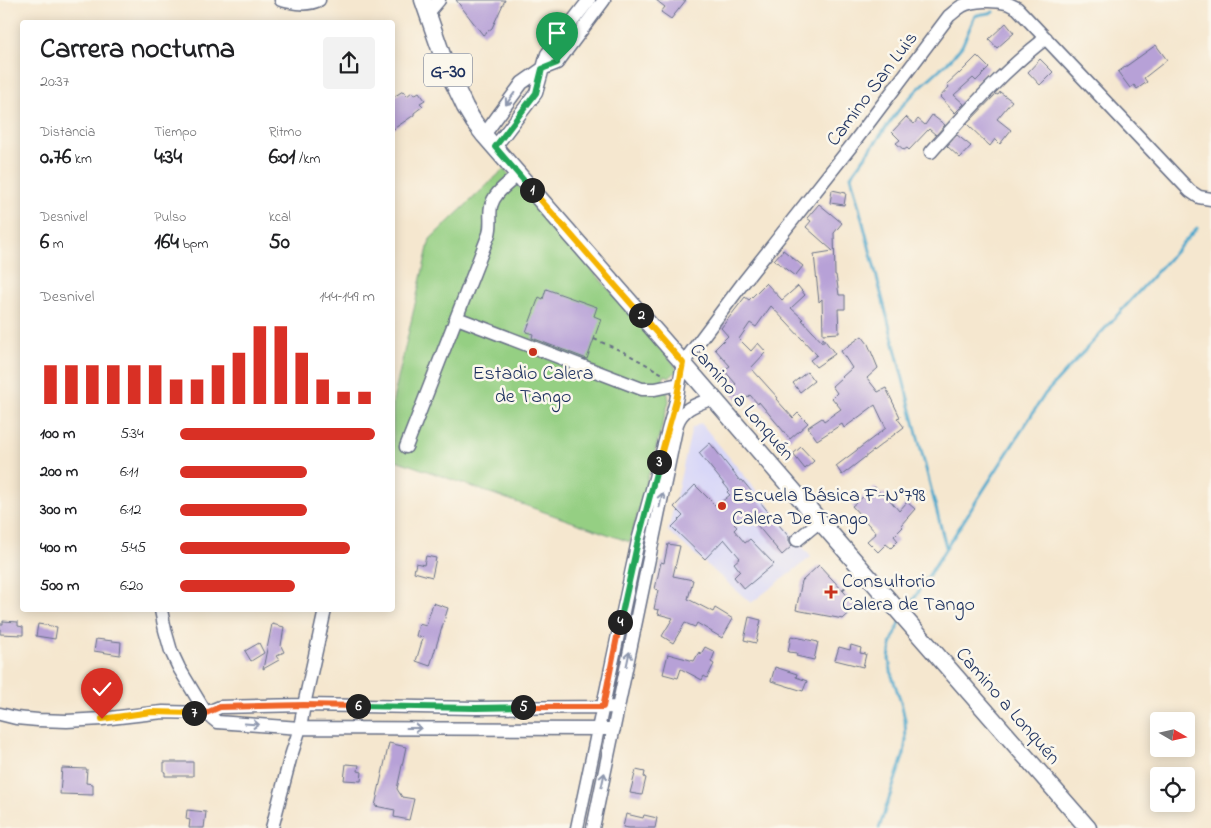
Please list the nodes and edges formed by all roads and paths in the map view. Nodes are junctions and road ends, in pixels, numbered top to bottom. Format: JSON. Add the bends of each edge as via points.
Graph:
{"nodes":[{"id":1,"x":280,"y":0,"type":"edge"},
{"id":2,"x":319,"y":0,"type":"edge"},
{"id":3,"x":439,"y":0,"type":"edge"},
{"id":4,"x":589,"y":0,"type":"edge"},
{"id":5,"x":604,"y":0,"type":"edge"},
{"id":6,"x":426,"y":6,"type":"edge"},
{"id":7,"x":1046,"y":38,"type":"junction"},
{"id":8,"x":542,"y":69,"type":"junction"},
{"id":9,"x":484,"y":134,"type":"junction"},
{"id":10,"x":495,"y":147,"type":"junction"},
{"id":11,"x":931,"y":152,"type":"dead end"},
{"id":12,"x":518,"y":174,"type":"junction"},
{"id":13,"x":1211,"y":199,"type":"edge"},
{"id":14,"x":457,"y":318,"type":"junction"},
{"id":15,"x":594,"y":339,"type":"dead end"},
{"id":16,"x":683,"y":363,"type":"junction"},
{"id":17,"x":665,"y":375,"type":"dead end"},
{"id":18,"x":679,"y":384,"type":"junction"},
{"id":19,"x":713,"y":398,"type":"junction"},
{"id":20,"x":676,"y":401,"type":"junction"},
{"id":21,"x":687,"y":410,"type":"junction"},
{"id":22,"x":406,"y":447,"type":"dead end"},
{"id":23,"x":820,"y":521,"type":"junction"},
{"id":24,"x":797,"y":540,"type":"dead end"},
{"id":25,"x":847,"y":586,"type":"dead end"},
{"id":26,"x":842,"y":590,"type":"dead end"},
{"id":27,"x":161,"y":612,"type":"edge"},
{"id":28,"x":325,"y":612,"type":"edge"},
{"id":29,"x":304,"y":705,"type":"junction"},
{"id":30,"x":603,"y":707,"type":"junction"},
{"id":31,"x":618,"y":707,"type":"junction"},
{"id":32,"x":476,"y":708,"type":"junction"},
{"id":33,"x":206,"y":713,"type":"junction"},
{"id":34,"x":0,"y":714,"type":"edge"},
{"id":35,"x":300,"y":728,"type":"junction"},
{"id":36,"x":475,"y":728,"type":"junction"},
{"id":37,"x":599,"y":729,"type":"junction"},
{"id":38,"x":614,"y":729,"type":"junction"},
{"id":39,"x":272,"y":828,"type":"edge"},
{"id":40,"x":578,"y":828,"type":"edge"},
{"id":41,"x":593,"y":828,"type":"edge"},
{"id":42,"x":1088,"y":828,"type":"edge"}],
"edges":[{"from":1,"to":2,"type":"street","via":[[296,4]]},
{"from":3,"to":6,"type":"street"},
{"from":4,"to":8,"type":"street","via":[[547,54]]},
{"from":5,"to":8,"type":"street","via":[[557,63]]},
{"from":6,"to":9,"type":"main road","name":"Camino a Lonquén","number":"G-30","via":[[452,81]]},
{"from":7,"to":11,"type":"street","via":[[978,100]]},
{"from":7,"to":13,"type":"street","name":"Camino San Luis","via":[[1190,191]]},
{"from":7,"to":16,"type":"street","name":"Camino San Luis","via":[[1017,8],[996,0],[961,6],[949,16]]},
{"from":8,"to":9,"type":"street","one_way":true,"via":[[522,83]]},
{"from":8,"to":10,"type":"street","via":[[536,93]]},
{"from":9,"to":10,"type":"main road","name":"Camino a Lonquén","number":"G-30"},
{"from":10,"to":12,"type":"main road","name":"Camino a Lonquén","number":"G-30"},
{"from":12,"to":14,"type":"street","via":[[493,201],[489,234]]},
{"from":12,"to":16,"type":"main road","name":"Camino a Lonquén","number":"G-30"},
{"from":14,"to":18,"type":"street","via":[[642,389]]},
{"from":14,"to":22,"type":"street"},
{"from":15,"to":17,"type":"path"},
{"from":16,"to":18,"type":"street"},
{"from":16,"to":19,"type":"main road","name":"Camino a Lonquén","number":"G-30"},
{"from":18,"to":20,"type":"street"},
{"from":19,"to":21,"type":"street"},
{"from":19,"to":23,"type":"main road","name":"Camino a Lonquén","number":"G-30"},
{"from":20,"to":21,"type":"street"},
{"from":20,"to":30,"type":"street","via":[[638,541]]},
{"from":31,"to":21,"type":"street","one_way":true,"via":[[677,424]]},
{"from":23,"to":24,"type":"street"},
{"from":23,"to":42,"type":"main road","name":"Camino a Lonquén","number":"G-30"},
{"from":25,"to":26,"type":"path"},
{"from":27,"to":33,"type":"street","via":[[171,651]]},
{"from":28,"to":29,"type":"street"},
{"from":29,"to":32,"type":"street"},
{"from":29,"to":33,"type":"street","via":[[220,707]]},
{"from":29,"to":35,"type":"street"},
{"from":30,"to":31,"type":"street"},
{"from":30,"to":32,"type":"street"},
{"from":30,"to":37,"type":"street"},
{"from":31,"to":38,"type":"street"},
{"from":32,"to":36,"type":"street"},
{"from":33,"to":34,"type":"street","via":[[163,712],[67,721],[23,719]]},
{"from":33,"to":35,"type":"street","one_way":true,"via":[[217,722]]},
{"from":35,"to":36,"type":"street","one_way":true},
{"from":35,"to":39,"type":"street"},
{"from":36,"to":37,"type":"street"},
{"from":37,"to":38,"type":"street"},
{"from":37,"to":40,"type":"street"},
{"from":41,"to":38,"type":"street","one_way":true}]}
